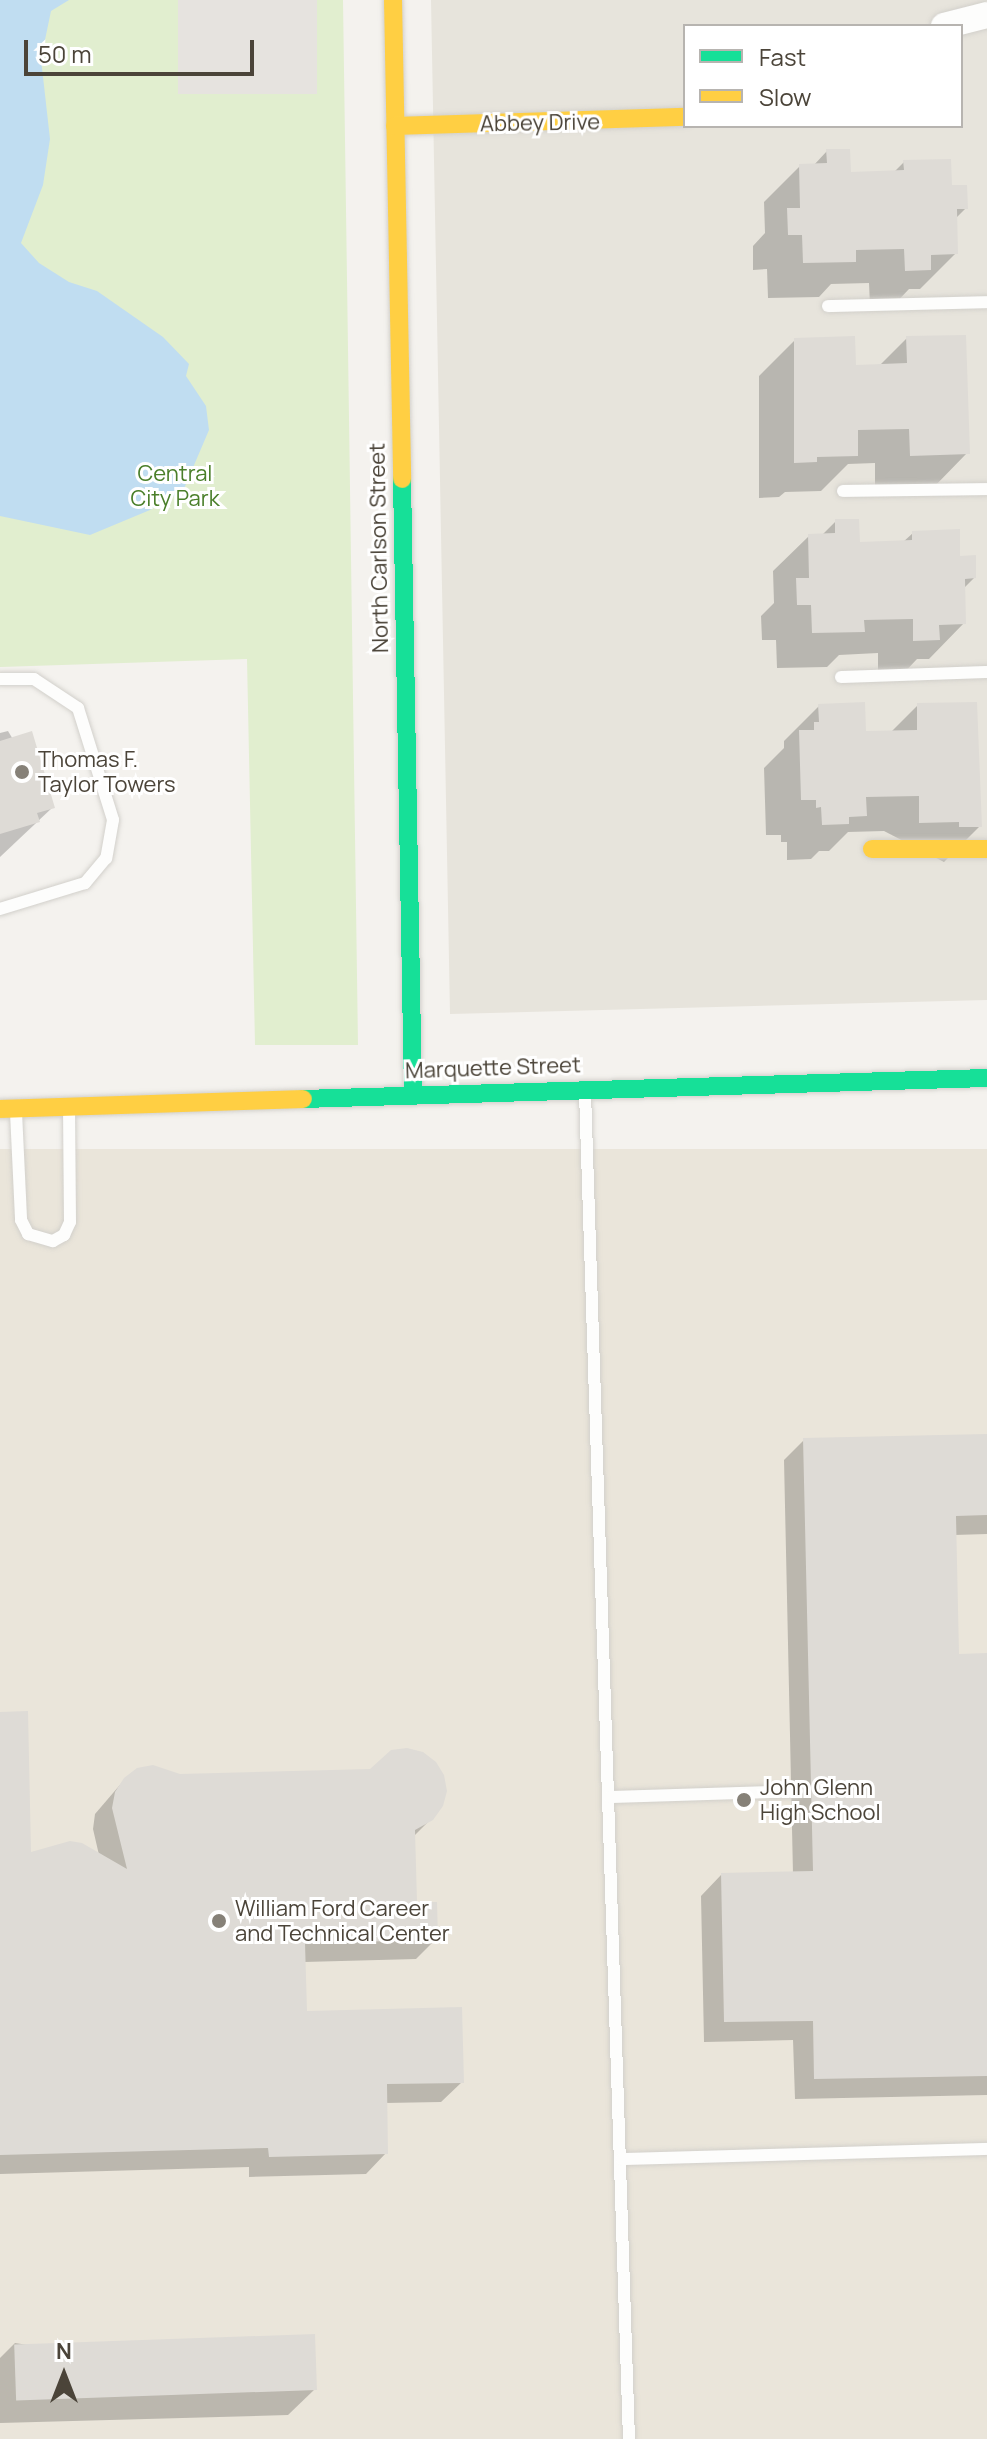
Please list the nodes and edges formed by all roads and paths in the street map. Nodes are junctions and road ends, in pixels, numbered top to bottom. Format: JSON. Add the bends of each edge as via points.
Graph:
{"nodes":[{"id":1,"x":393,"y":0,"type":"edge"},
{"id":2,"x":987,"y":15,"type":"edge"},
{"id":3,"x":952,"y":24,"type":"edge"},
{"id":4,"x":683,"y":117,"type":"edge"},
{"id":5,"x":395,"y":126,"type":"junction"},
{"id":6,"x":987,"y":302,"type":"edge"},
{"id":7,"x":828,"y":306,"type":"dead end"},
{"id":8,"x":987,"y":489,"type":"edge"},
{"id":9,"x":843,"y":491,"type":"dead end"},
{"id":10,"x":987,"y":672,"type":"edge"},
{"id":11,"x":841,"y":677,"type":"dead end"},
{"id":12,"x":0,"y":679,"type":"edge"},
{"id":13,"x":872,"y":849,"type":"dead end"},
{"id":14,"x":987,"y":849,"type":"edge"},
{"id":15,"x":0,"y":909,"type":"edge"},
{"id":16,"x":987,"y":1078,"type":"edge"},
{"id":17,"x":585,"y":1089,"type":"junction"},
{"id":18,"x":413,"y":1095,"type":"junction"},
{"id":19,"x":69,"y":1107,"type":"junction"},
{"id":20,"x":8,"y":1109,"type":"edge"},
{"id":21,"x":797,"y":1791,"type":"dead end"},
{"id":22,"x":610,"y":1797,"type":"junction"},
{"id":23,"x":987,"y":2149,"type":"edge"},
{"id":24,"x":622,"y":2159,"type":"junction"},
{"id":25,"x":629,"y":2439,"type":"edge"}],
"edges":[{"from":1,"to":5,"type":"street","name":"North Carlson Street"},
{"from":2,"to":3,"type":"street"},
{"from":4,"to":5,"type":"street","name":"Abbey Drive"},
{"from":5,"to":18,"type":"street","name":"North Carlson Street"},
{"from":6,"to":7,"type":"lane"},
{"from":8,"to":9,"type":"lane"},
{"from":10,"to":11,"type":"lane"},
{"from":12,"to":15,"type":"lane","via":[[34,679],[78,708],[113,820],[106,858],[85,883]]},
{"from":13,"to":14,"type":"street"},
{"from":16,"to":17,"type":"street","name":"Marquette Street"},
{"from":17,"to":18,"type":"street","name":"Marquette Street"},
{"from":17,"to":22,"type":"lane"},
{"from":18,"to":19,"type":"street","name":"Marquette Street"},
{"from":19,"to":20,"type":"street","name":"Marquette Street"},
{"from":19,"to":20,"type":"lane","via":[[70,1222],[64,1235],[53,1241],[28,1234],[21,1220]]},
{"from":21,"to":22,"type":"lane"},
{"from":22,"to":24,"type":"lane"},
{"from":23,"to":24,"type":"lane"},
{"from":24,"to":25,"type":"lane"}]}
